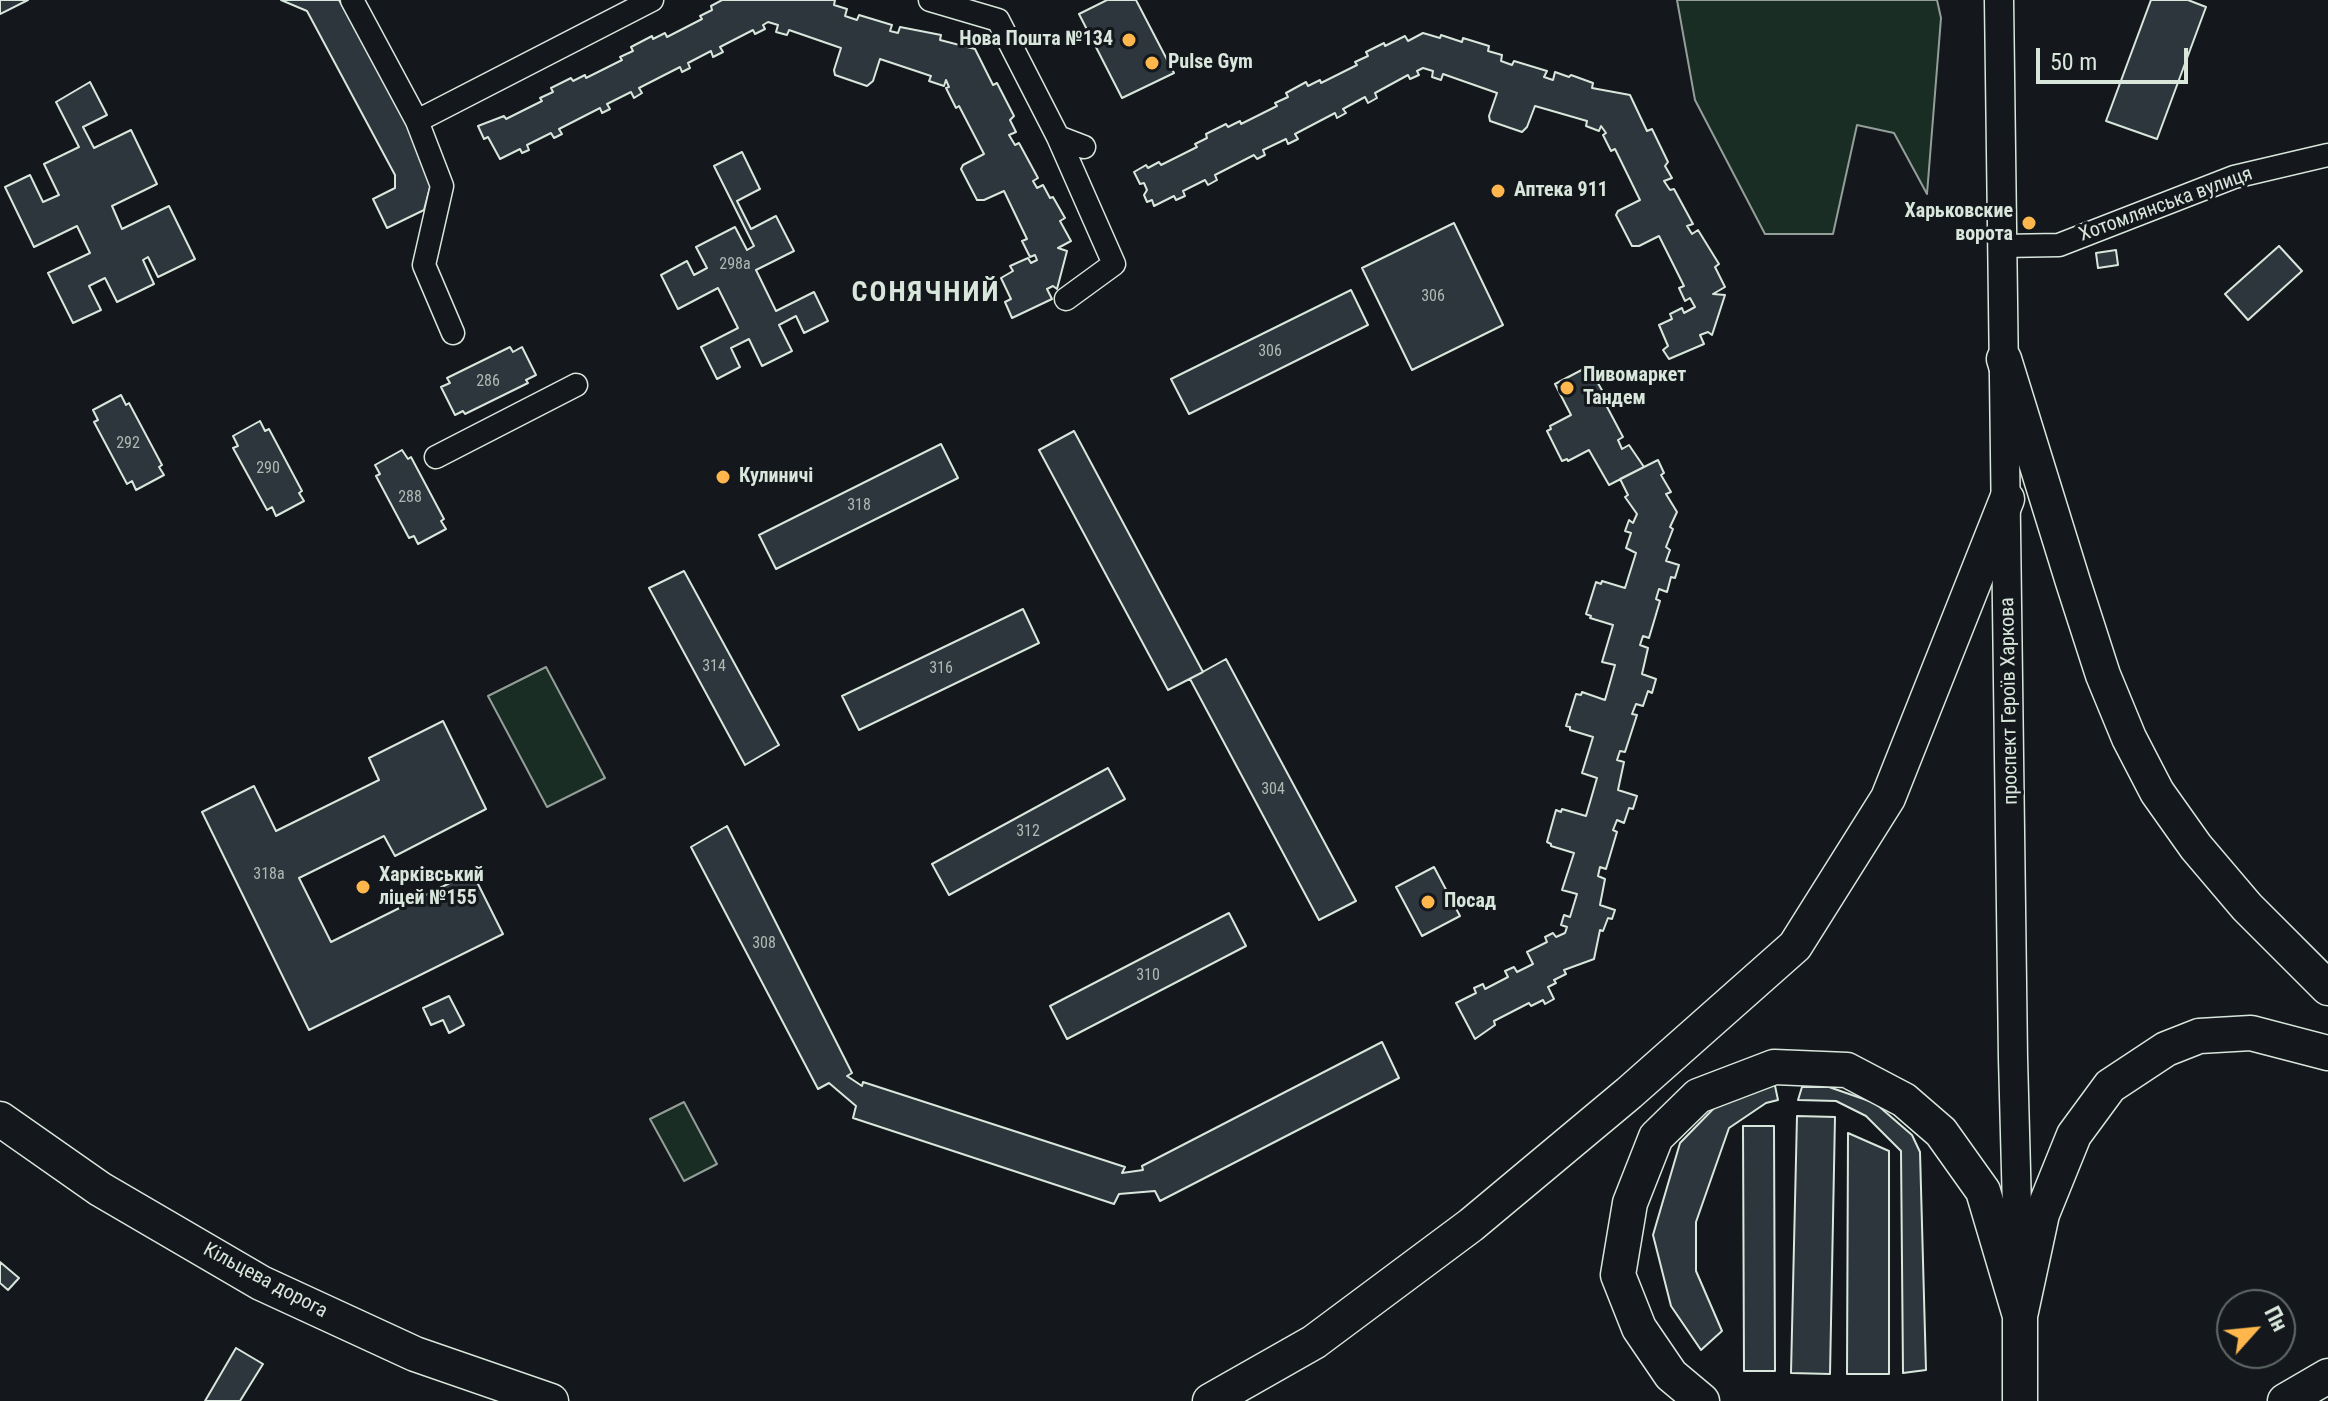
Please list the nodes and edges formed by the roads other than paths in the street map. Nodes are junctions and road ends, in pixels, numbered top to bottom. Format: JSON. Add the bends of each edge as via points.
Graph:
{"nodes":[{"id":1,"x":352,"y":0,"type":"edge"},
{"id":2,"x":652,"y":0,"type":"edge"},
{"id":3,"x":930,"y":0,"type":"edge"},
{"id":4,"x":1999,"y":0,"type":"edge"},
{"id":5,"x":417,"y":121,"type":"junction"},
{"id":6,"x":1058,"y":137,"type":"junction"},
{"id":7,"x":1084,"y":147,"type":"dead end"},
{"id":8,"x":2328,"y":155,"type":"edge"},
{"id":9,"x":2002,"y":246,"type":"junction"},
{"id":10,"x":1066,"y":299,"type":"dead end"},
{"id":11,"x":453,"y":333,"type":"dead end"},
{"id":12,"x":2004,"y":359,"type":"junction"},
{"id":13,"x":576,"y":385,"type":"dead end"},
{"id":14,"x":436,"y":457,"type":"dead end"},
{"id":15,"x":2007,"y":499,"type":"junction"},
{"id":16,"x":2328,"y":988,"type":"edge"},
{"id":17,"x":2328,"y":1053,"type":"edge"},
{"id":18,"x":0,"y":1119,"type":"edge"},
{"id":19,"x":2020,"y":1316,"type":"junction"},
{"id":20,"x":2328,"y":1376,"type":"edge"},
{"id":21,"x":551,"y":1401,"type":"edge"},
{"id":22,"x":1210,"y":1401,"type":"edge"},
{"id":23,"x":1702,"y":1401,"type":"edge"},
{"id":24,"x":2020,"y":1401,"type":"edge"},
{"id":25,"x":2285,"y":1401,"type":"edge"}],
"edges":[{"from":1,"to":5,"type":"street"},
{"from":2,"to":5,"type":"street"},
{"from":3,"to":6,"type":"street","via":[[998,20]]},
{"from":4,"to":9,"type":"main road","name":"проспект Героїв Харкова"},
{"from":5,"to":11,"type":"street","via":[[442,186],[424,265]]},
{"from":6,"to":7,"type":"street"},
{"from":6,"to":10,"type":"street","via":[[1114,264]]},
{"from":8,"to":9,"type":"street","name":"Хотомлянська вулиця","via":[[2234,177],[2059,245]]},
{"from":9,"to":12,"type":"main road","name":"проспект Героїв Харкова"},
{"from":12,"to":15,"type":"main road","name":"проспект Героїв Харкова"},
{"from":12,"to":16,"type":"highway","via":[[2103,675],[2136,752],[2196,847]]},
{"from":13,"to":14,"type":"street"},
{"from":15,"to":19,"type":"main road","name":"проспект Героїв Харкова"},
{"from":15,"to":22,"type":"highway","via":[[1888,798],[1795,946],[1471,1225],[1314,1342]]},
{"from":17,"to":19,"type":"highway","via":[[2251,1033],[2199,1036],[2166,1049],[2110,1086],[2074,1135],[2042,1214]]},
{"from":18,"to":21,"type":"highway","name":"Кільцева дорога","via":[[100,1189],[261,1283],[415,1354]]},
{"from":19,"to":23,"type":"highway","via":[[1983,1191],[1941,1132],[1904,1100],[1847,1070],[1774,1067],[1698,1096],[1656,1137],[1630,1203],[1618,1275],[1639,1328],[1671,1375]]},
{"from":19,"to":24,"type":"highway","name":"проспект Героїв Харкова"},
{"from":20,"to":25,"type":"highway"}]}
